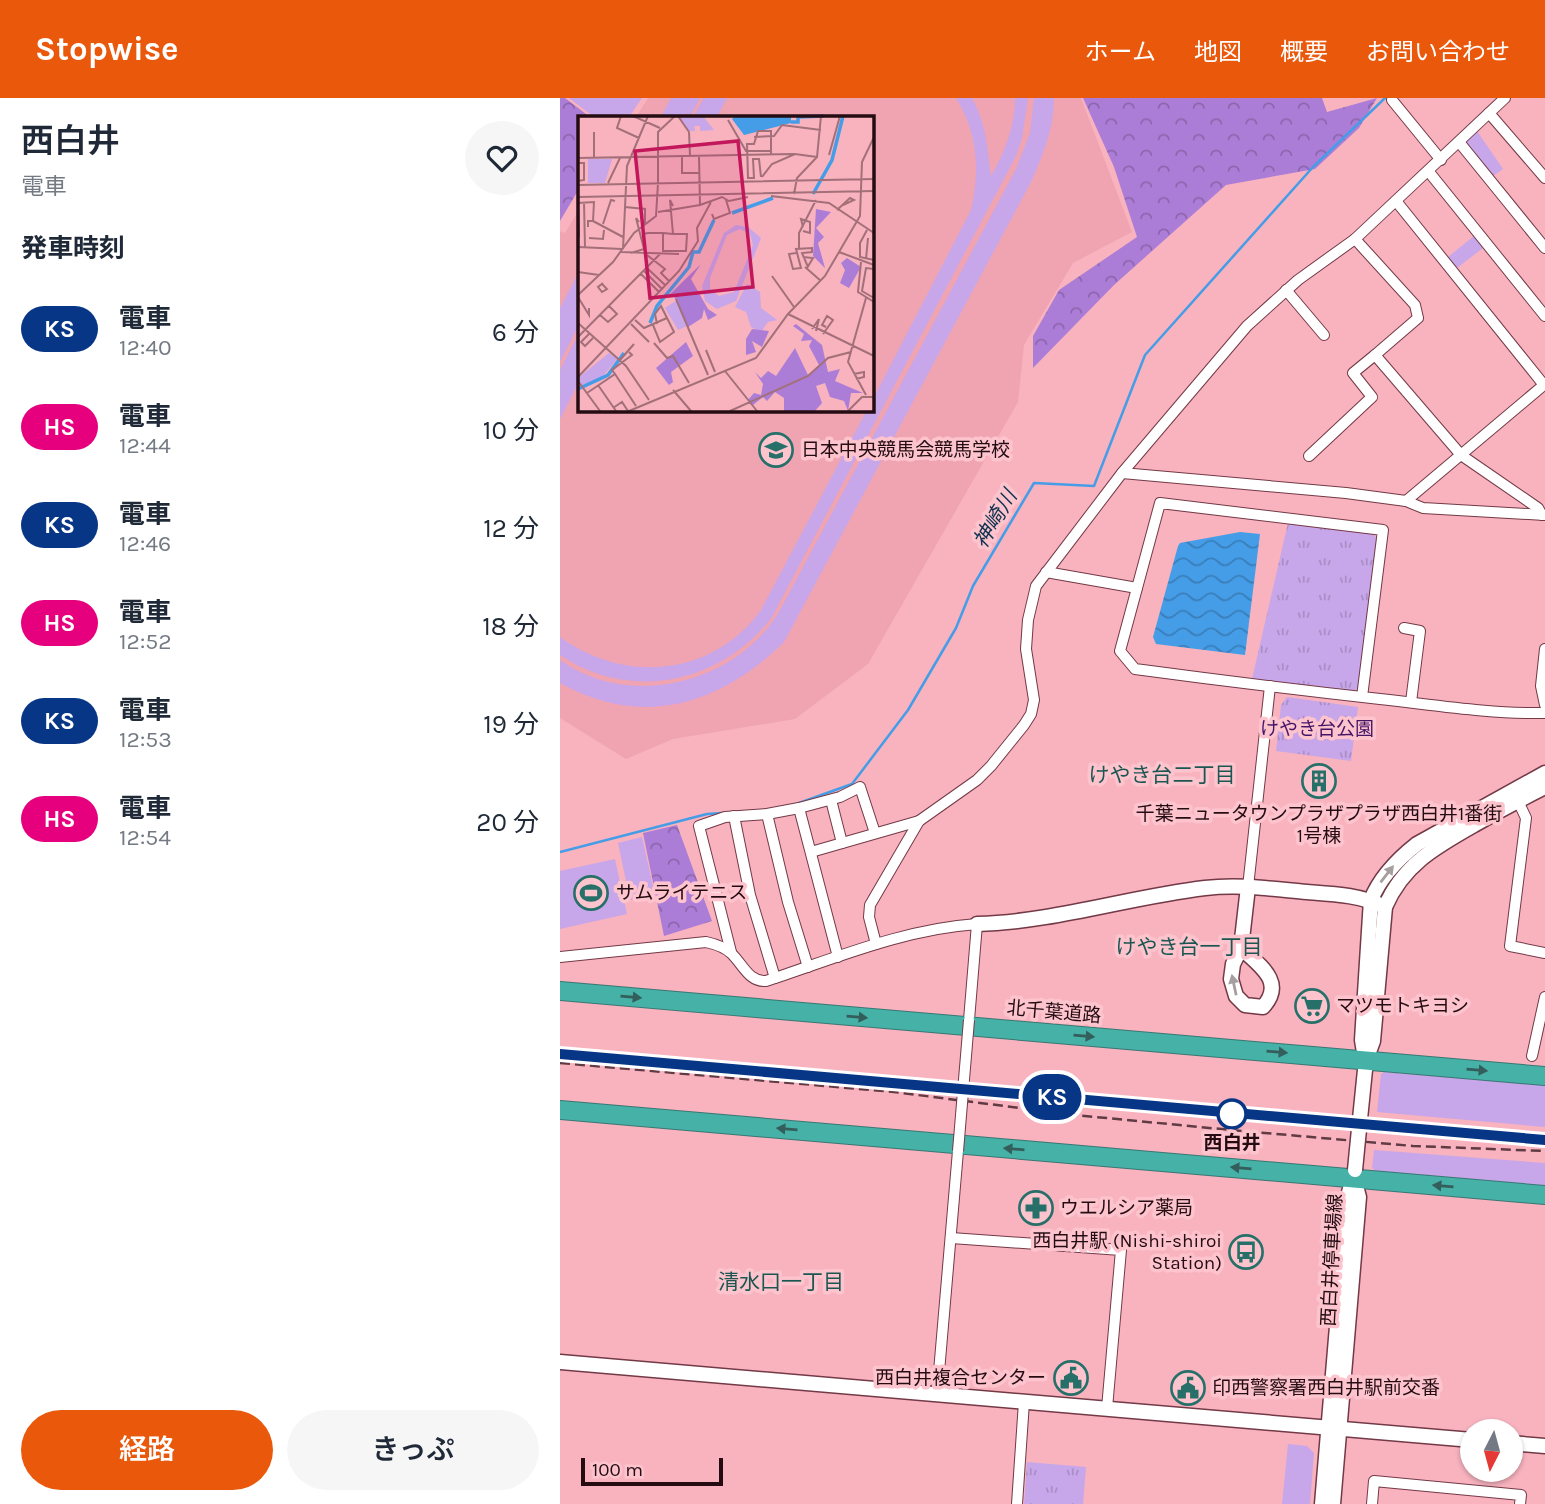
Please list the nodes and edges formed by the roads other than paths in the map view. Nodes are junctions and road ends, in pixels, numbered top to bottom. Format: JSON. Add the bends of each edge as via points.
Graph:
{"nodes":[{"id":1,"x":1505,"y":98,"type":"edge"},
{"id":2,"x":1392,"y":100,"type":"dead end"},
{"id":3,"x":1489,"y":113,"type":"junction"},
{"id":4,"x":1459,"y":142,"type":"junction"},
{"id":5,"x":1441,"y":160,"type":"junction"},
{"id":6,"x":1429,"y":172,"type":"junction"},
{"id":7,"x":1545,"y":178,"type":"edge"},
{"id":8,"x":1396,"y":201,"type":"junction"},
{"id":9,"x":1355,"y":239,"type":"junction"},
{"id":10,"x":1545,"y":248,"type":"edge"},
{"id":11,"x":1286,"y":290,"type":"junction"},
{"id":12,"x":1545,"y":316,"type":"edge"},
{"id":13,"x":1324,"y":335,"type":"dead end"},
{"id":14,"x":1375,"y":355,"type":"junction"},
{"id":15,"x":1545,"y":384,"type":"edge"},
{"id":16,"x":1461,"y":455,"type":"junction"},
{"id":17,"x":1309,"y":456,"type":"dead end"},
{"id":18,"x":1122,"y":473,"type":"junction"},
{"id":19,"x":1406,"y":502,"type":"junction"},
{"id":20,"x":1543,"y":515,"type":"edge"},
{"id":21,"x":1046,"y":572,"type":"junction"},
{"id":22,"x":1137,"y":588,"type":"junction"},
{"id":23,"x":1404,"y":628,"type":"dead end"},
{"id":24,"x":1545,"y":649,"type":"edge"},
{"id":25,"x":1270,"y":686,"type":"junction"},
{"id":26,"x":1362,"y":697,"type":"junction"},
{"id":27,"x":1411,"y":702,"type":"junction"},
{"id":28,"x":1545,"y":705,"type":"edge"},
{"id":29,"x":1545,"y":713,"type":"edge"},
{"id":30,"x":1545,"y":773,"type":"edge"},
{"id":31,"x":1545,"y":787,"type":"edge"},
{"id":32,"x":831,"y":800,"type":"junction"},
{"id":33,"x":1518,"y":801,"type":"junction"},
{"id":34,"x":799,"y":808,"type":"junction"},
{"id":35,"x":767,"y":814,"type":"junction"},
{"id":36,"x":734,"y":816,"type":"junction"},
{"id":37,"x":919,"y":821,"type":"junction"},
{"id":38,"x":875,"y":833,"type":"junction"},
{"id":39,"x":842,"y":843,"type":"junction"},
{"id":40,"x":811,"y":852,"type":"junction"},
{"id":41,"x":1248,"y":887,"type":"junction"},
{"id":42,"x":1371,"y":900,"type":"junction"},
{"id":43,"x":1385,"y":907,"type":"junction"},
{"id":44,"x":977,"y":924,"type":"junction"},
{"id":45,"x":876,"y":944,"type":"junction"},
{"id":46,"x":1241,"y":948,"type":"dead end"},
{"id":47,"x":731,"y":952,"type":"junction"},
{"id":48,"x":1545,"y":953,"type":"edge"},
{"id":49,"x":560,"y":957,"type":"edge"},
{"id":50,"x":838,"y":957,"type":"junction"},
{"id":51,"x":808,"y":967,"type":"junction"},
{"id":52,"x":775,"y":978,"type":"junction"},
{"id":53,"x":560,"y":991,"type":"edge"},
{"id":54,"x":1545,"y":997,"type":"edge"},
{"id":55,"x":1532,"y":1056,"type":"dead end"},
{"id":56,"x":1365,"y":1064,"type":"junction"},
{"id":57,"x":1545,"y":1076,"type":"edge"},
{"id":58,"x":560,"y":1110,"type":"edge"},
{"id":59,"x":1354,"y":1174,"type":"junction"},
{"id":60,"x":1545,"y":1195,"type":"edge"},
{"id":61,"x":951,"y":1238,"type":"junction"},
{"id":62,"x":560,"y":1362,"type":"edge"},
{"id":63,"x":937,"y":1395,"type":"junction"},
{"id":64,"x":1024,"y":1402,"type":"junction"},
{"id":65,"x":1107,"y":1408,"type":"junction"},
{"id":66,"x":1334,"y":1428,"type":"junction"},
{"id":67,"x":1460,"y":1439,"type":"edge"},
{"id":68,"x":1523,"y":1444,"type":"edge"},
{"id":69,"x":1545,"y":1446,"type":"edge"},
{"id":70,"x":1017,"y":1504,"type":"edge"},
{"id":71,"x":1322,"y":1504,"type":"edge"},
{"id":72,"x":1333,"y":1504,"type":"edge"},
{"id":73,"x":1372,"y":1504,"type":"edge"},
{"id":74,"x":1520,"y":1504,"type":"edge"}],
"edges":[{"from":1,"to":3,"type":"street"},
{"from":2,"to":5,"type":"street"},
{"from":3,"to":4,"type":"street"},
{"from":3,"to":7,"type":"street"},
{"from":4,"to":5,"type":"street"},
{"from":4,"to":10,"type":"street"},
{"from":5,"to":6,"type":"street"},
{"from":6,"to":8,"type":"street"},
{"from":6,"to":12,"type":"street"},
{"from":8,"to":9,"type":"street"},
{"from":8,"to":15,"type":"street"},
{"from":9,"to":11,"type":"street"},
{"from":9,"to":14,"type":"street","via":[[1415,305],[1418,318]]},
{"from":11,"to":13,"type":"street"},
{"from":11,"to":18,"type":"street","via":[[1247,326]]},
{"from":14,"to":16,"type":"street"},
{"from":14,"to":17,"type":"street","via":[[1353,373],[1372,397]]},
{"from":15,"to":16,"type":"street"},
{"from":16,"to":19,"type":"street"},
{"from":16,"to":20,"type":"street"},
{"from":18,"to":19,"type":"street"},
{"from":18,"to":21,"type":"street"},
{"from":19,"to":20,"type":"street","via":[[1423,508]]},
{"from":21,"to":22,"type":"street"},
{"from":21,"to":37,"type":"street","via":[[1035,586],[1028,620],[1031,713],[992,766]]},
{"from":22,"to":25,"type":"street","via":[[1120,651],[1135,669]]},
{"from":22,"to":26,"type":"street","via":[[1160,503],[1382,530]]},
{"from":23,"to":27,"type":"street","via":[[1420,631]]},
{"from":24,"to":28,"type":"street","via":[[1541,686]]},
{"from":25,"to":26,"type":"street"},
{"from":25,"to":41,"type":"street"},
{"from":26,"to":27,"type":"street"},
{"from":27,"to":29,"type":"street"},
{"from":42,"to":30,"type":"street","one_way":true,"via":[[1389,871],[1417,844]]},
{"from":31,"to":33,"type":"street"},
{"from":32,"to":34,"type":"street"},
{"from":32,"to":38,"type":"street","via":[[860,787]]},
{"from":32,"to":39,"type":"street"},
{"from":33,"to":43,"type":"street","via":[[1425,853],[1401,877]]},
{"from":33,"to":48,"type":"street","via":[[1526,818],[1510,946]]},
{"from":34,"to":35,"type":"street"},
{"from":34,"to":40,"type":"street"},
{"from":35,"to":36,"type":"street"},
{"from":35,"to":51,"type":"street"},
{"from":36,"to":47,"type":"street","via":[[699,826]]},
{"from":36,"to":52,"type":"street","via":[[750,895]]},
{"from":37,"to":38,"type":"street"},
{"from":37,"to":45,"type":"street","via":[[870,905]]},
{"from":38,"to":39,"type":"street"},
{"from":39,"to":40,"type":"street"},
{"from":40,"to":50,"type":"street"},
{"from":41,"to":42,"type":"street"},
{"from":41,"to":44,"type":"street","via":[[1208,887]]},
{"from":41,"to":46,"type":"street"},
{"from":42,"to":43,"type":"street"},
{"from":42,"to":56,"type":"street","via":[[1362,1040]]},
{"from":43,"to":56,"type":"street","via":[[1373,1041]]},
{"from":44,"to":45,"type":"street","via":[[941,927]]},
{"from":44,"to":61,"type":"street","bridge":true},
{"from":45,"to":50,"type":"street"},
{"from":47,"to":49,"type":"street","via":[[706,942]]},
{"from":47,"to":52,"type":"street","via":[[758,982]]},
{"from":50,"to":51,"type":"street"},
{"from":51,"to":52,"type":"street"},
{"from":53,"to":56,"type":"highway","name":"北千葉道路","one_way":true},
{"from":54,"to":55,"type":"street"},
{"from":56,"to":57,"type":"highway","name":"北千葉道路","one_way":true},
{"from":56,"to":59,"type":"street","name":"西白井停車場線","bridge":true},
{"from":59,"to":58,"type":"highway","one_way":true},
{"from":60,"to":59,"type":"highway","one_way":true},
{"from":59,"to":66,"type":"street","name":"西白井停車場線","via":[[1359,1197]]},
{"from":61,"to":63,"type":"street"},
{"from":61,"to":65,"type":"street","via":[[1121,1250]]},
{"from":62,"to":63,"type":"street"},
{"from":63,"to":64,"type":"street"},
{"from":64,"to":65,"type":"street"},
{"from":64,"to":70,"type":"street"},
{"from":65,"to":66,"type":"street"},
{"from":66,"to":67,"type":"street"},
{"from":66,"to":71,"type":"street","name":"西白井停車場線"},
{"from":66,"to":72,"type":"street","name":"西白井停車場線"},
{"from":68,"to":69,"type":"street"},
{"from":73,"to":74,"type":"street","via":[[1374,1481],[1521,1495]]}]}
